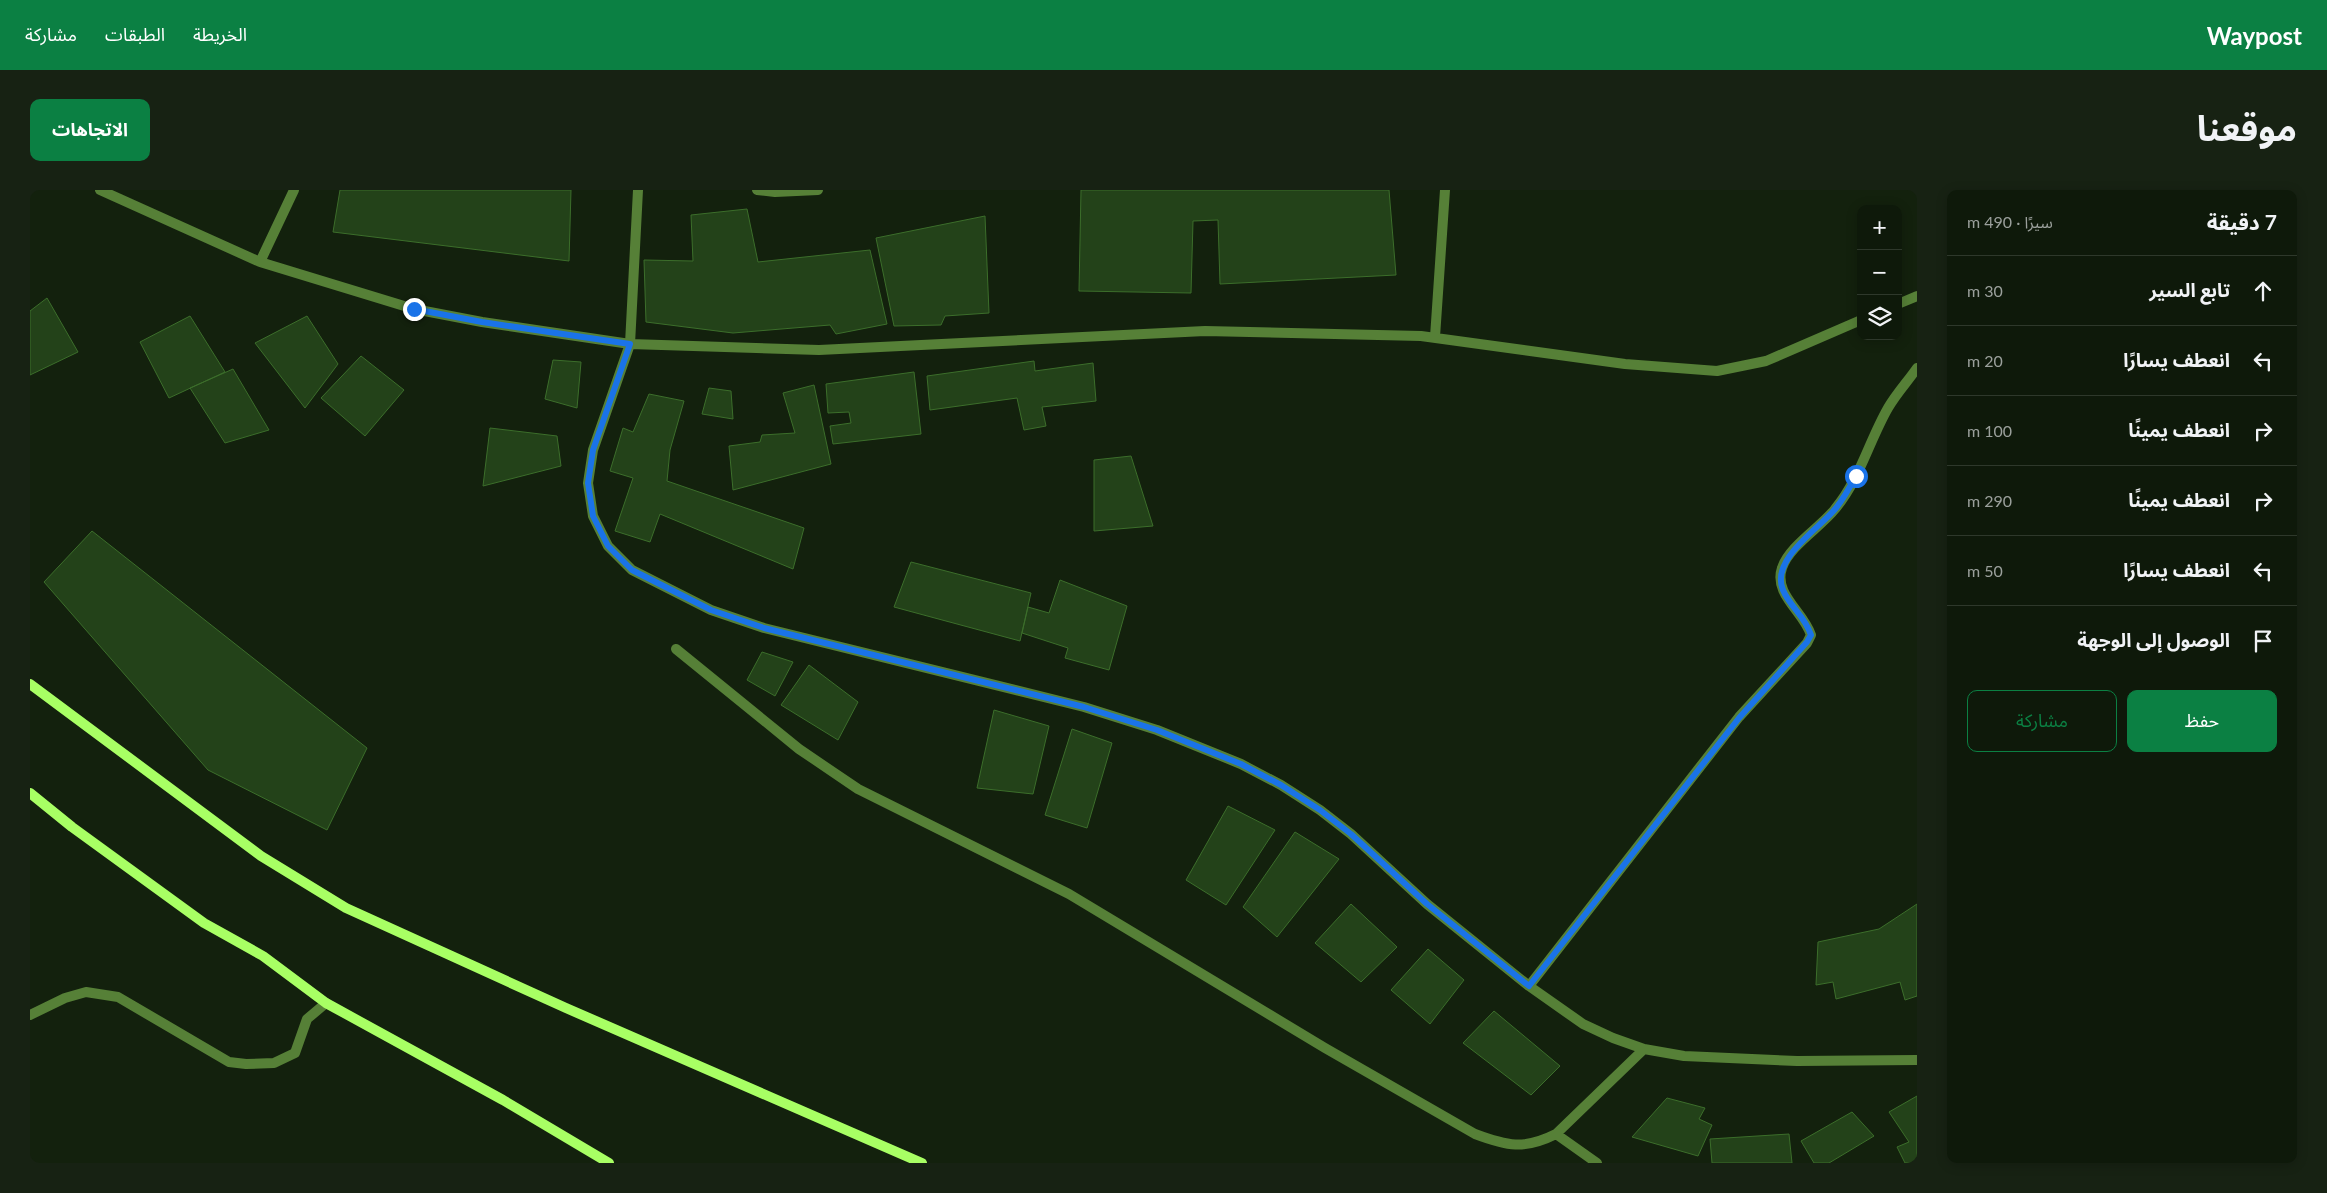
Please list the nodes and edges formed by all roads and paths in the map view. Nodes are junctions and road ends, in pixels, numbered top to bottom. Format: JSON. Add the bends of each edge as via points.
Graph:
{"nodes":[{"id":1,"x":100,"y":190,"type":"edge"},
{"id":2,"x":294,"y":190,"type":"edge"},
{"id":3,"x":638,"y":190,"type":"edge"},
{"id":4,"x":757,"y":190,"type":"edge"},
{"id":5,"x":818,"y":190,"type":"edge"},
{"id":6,"x":1446,"y":190,"type":"edge"},
{"id":7,"x":260,"y":262,"type":"junction"},
{"id":8,"x":1917,"y":296,"type":"edge"},
{"id":9,"x":1902,"y":302,"type":"edge"},
{"id":10,"x":1857,"y":322,"type":"edge"},
{"id":11,"x":1435,"y":337,"type":"junction"},
{"id":12,"x":630,"y":344,"type":"junction"},
{"id":13,"x":1917,"y":368,"type":"edge"},
{"id":14,"x":676,"y":649,"type":"dead end"},
{"id":15,"x":30,"y":684,"type":"edge"},
{"id":16,"x":30,"y":793,"type":"edge"},
{"id":17,"x":1529,"y":986,"type":"junction"},
{"id":18,"x":326,"y":1003,"type":"junction"},
{"id":19,"x":30,"y":1016,"type":"edge"},
{"id":20,"x":1644,"y":1048,"type":"junction"},
{"id":21,"x":1917,"y":1060,"type":"edge"},
{"id":22,"x":1556,"y":1134,"type":"junction"},
{"id":23,"x":608,"y":1163,"type":"edge"},
{"id":24,"x":922,"y":1163,"type":"edge"},
{"id":25,"x":1597,"y":1163,"type":"edge"}],
"edges":[{"from":1,"to":7,"type":"street"},
{"from":2,"to":7,"type":"street"},
{"from":3,"to":12,"type":"street"},
{"from":4,"to":5,"type":"street"},
{"from":6,"to":11,"type":"street"},
{"from":7,"to":12,"type":"street","via":[[414,309]]},
{"from":8,"to":9,"type":"street"},
{"from":10,"to":11,"type":"street","via":[[1766,362],[1716,371],[1625,364]]},
{"from":11,"to":12,"type":"street","via":[[1204,331],[819,350]]},
{"from":12,"to":17,"type":"street","via":[[593,450],[588,483],[593,516],[608,546],[632,570],[711,610],[764,628],[1084,707],[1157,730],[1241,764],[1320,810],[1427,904]]},
{"from":13,"to":17,"type":"street","via":[[1888,408],[1856,476],[1835,509],[1791,554],[1782,568],[1782,589],[1807,623],[1811,635],[1807,642],[1739,718]]},
{"from":14,"to":22,"type":"street","via":[[799,749],[858,789],[1070,894],[1325,1048],[1476,1134],[1515,1145],[1538,1143]]},
{"from":15,"to":24,"type":"main road","via":[[261,856],[346,908]]},
{"from":16,"to":18,"type":"main road","via":[[204,923],[263,956]]},
{"from":17,"to":20,"type":"street","via":[[1583,1024]]},
{"from":18,"to":19,"type":"street","via":[[307,1019],[295,1053],[286,1059],[260,1064],[229,1062],[118,997],[86,992],[65,998]]},
{"from":18,"to":23,"type":"main road","via":[[503,1100]]},
{"from":20,"to":21,"type":"street","via":[[1684,1056],[1759,1060]]},
{"from":20,"to":22,"type":"street"},
{"from":22,"to":25,"type":"street"}]}
